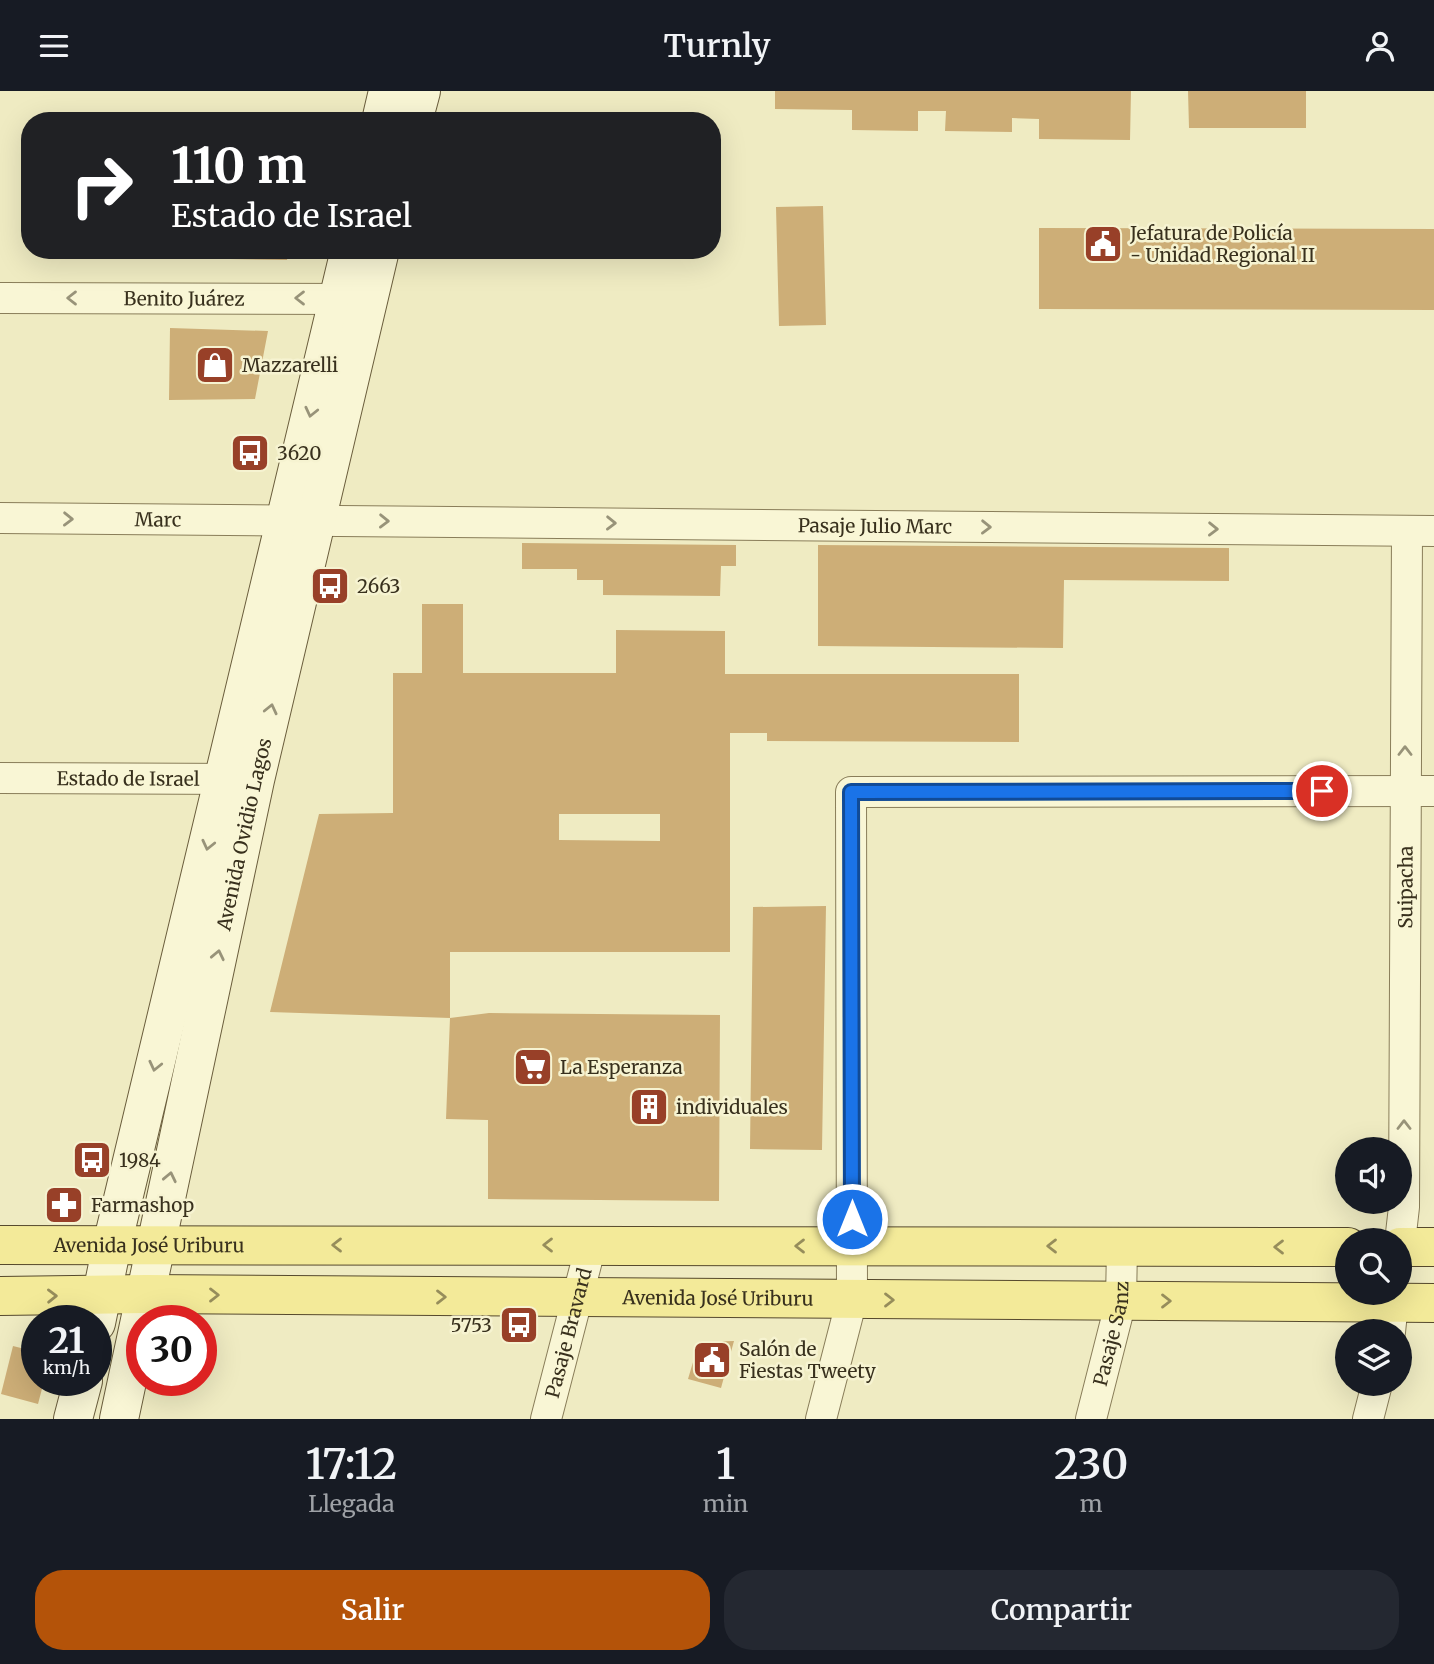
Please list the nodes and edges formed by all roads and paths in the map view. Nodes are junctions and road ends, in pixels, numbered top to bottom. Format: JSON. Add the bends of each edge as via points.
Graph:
{"nodes":[{"id":1,"x":388,"y":91,"type":"edge"},
{"id":2,"x":421,"y":91,"type":"edge"},
{"id":3,"x":383,"y":112,"type":"edge"},
{"id":4,"x":416,"y":112,"type":"edge"},
{"id":5,"x":351,"y":259,"type":"edge"},
{"id":6,"x":375,"y":259,"type":"edge"},
{"id":7,"x":353,"y":298,"type":"junction"},
{"id":8,"x":0,"y":299,"type":"edge"},
{"id":9,"x":0,"y":518,"type":"edge"},
{"id":10,"x":300,"y":521,"type":"junction"},
{"id":11,"x":1420,"y":531,"type":"edge"},
{"id":12,"x":0,"y":778,"type":"edge"},
{"id":13,"x":239,"y":779,"type":"junction"},
{"id":14,"x":1420,"y":791,"type":"edge"},
{"id":15,"x":1402,"y":1228,"type":"edge"},
{"id":16,"x":156,"y":1244,"type":"junction"},
{"id":17,"x":0,"y":1245,"type":"edge"},
{"id":18,"x":112,"y":1245,"type":"junction"},
{"id":19,"x":591,"y":1245,"type":"junction"},
{"id":20,"x":852,"y":1246,"type":"junction"},
{"id":21,"x":1412,"y":1246,"type":"edge"},
{"id":22,"x":1122,"y":1247,"type":"junction"},
{"id":23,"x":1335,"y":1247,"type":"edge"},
{"id":24,"x":1434,"y":1247,"type":"edge"},
{"id":25,"x":146,"y":1294,"type":"junction"},
{"id":26,"x":0,"y":1296,"type":"edge"},
{"id":27,"x":578,"y":1297,"type":"junction"},
{"id":28,"x":852,"y":1299,"type":"junction"},
{"id":29,"x":1121,"y":1301,"type":"junction"},
{"id":30,"x":1434,"y":1303,"type":"edge"},
{"id":31,"x":69,"y":1305,"type":"edge"},
{"id":32,"x":101,"y":1305,"type":"edge"},
{"id":33,"x":112,"y":1305,"type":"edge"},
{"id":34,"x":1392,"y":1309,"type":"edge"},
{"id":35,"x":79,"y":1396,"type":"edge"},
{"id":36,"x":1374,"y":1396,"type":"edge"},
{"id":37,"x":73,"y":1419,"type":"edge"},
{"id":38,"x":119,"y":1419,"type":"edge"},
{"id":39,"x":546,"y":1419,"type":"edge"},
{"id":40,"x":821,"y":1419,"type":"edge"},
{"id":41,"x":1091,"y":1419,"type":"edge"},
{"id":42,"x":1368,"y":1419,"type":"edge"}],
"edges":[{"from":1,"to":3,"type":"main road"},
{"from":2,"to":4,"type":"main road"},
{"from":5,"to":7,"type":"main road","name":"Avenida Ovidio Lagos"},
{"from":6,"to":7,"type":"main road","name":"Avenida Ovidio Lagos"},
{"from":7,"to":8,"type":"street","name":"Benito Juárez","one_way":true},
{"from":7,"to":10,"type":"main road","name":"Avenida Ovidio Lagos"},
{"from":9,"to":10,"type":"street","name":"Marc","one_way":true},
{"from":10,"to":11,"type":"street","name":"Pasaje Julio Marc","one_way":true},
{"from":10,"to":13,"type":"main road","name":"Avenida Ovidio Lagos"},
{"from":14,"to":11,"type":"street","name":"Suipacha","one_way":true},
{"from":12,"to":13,"type":"street","name":"Estado de Israel"},
{"from":16,"to":13,"type":"main road","name":"Avenida Ovidio Lagos","one_way":true},
{"from":13,"to":18,"type":"main road","name":"Avenida Ovidio Lagos","one_way":true},
{"from":15,"to":14,"type":"street","name":"Suipacha","one_way":true},
{"from":14,"to":20,"type":"street","via":[[851,792]]},
{"from":16,"to":18,"type":"main road","name":"Avenida José Uriburu"},
{"from":19,"to":16,"type":"main road","name":"Avenida José Uriburu","one_way":true},
{"from":16,"to":25,"type":"main road","name":"Avenida Ovidio Lagos"},
{"from":17,"to":18,"type":"main road","name":"Avenida José Uriburu"},
{"from":18,"to":32,"type":"main road","name":"Avenida Ovidio Lagos"},
{"from":20,"to":19,"type":"main road","name":"Avenida José Uriburu","one_way":true},
{"from":19,"to":27,"type":"street","name":"Pasaje Bravard"},
{"from":22,"to":20,"type":"main road","name":"Avenida José Uriburu","one_way":true},
{"from":20,"to":28,"type":"street"},
{"from":21,"to":24,"type":"main road"},
{"from":23,"to":22,"type":"main road","name":"Avenida José Uriburu","one_way":true},
{"from":22,"to":29,"type":"street","name":"Pasaje Sanz"},
{"from":25,"to":27,"type":"main road","name":"Avenida José Uriburu","one_way":true},
{"from":25,"to":33,"type":"main road","name":"Avenida José Uriburu"},
{"from":25,"to":38,"type":"main road","name":"Avenida Ovidio Lagos"},
{"from":26,"to":31,"type":"main road","name":"Avenida José Uriburu","one_way":true},
{"from":27,"to":28,"type":"main road","name":"Avenida José Uriburu"},
{"from":27,"to":39,"type":"street","name":"Pasaje Bravard"},
{"from":28,"to":29,"type":"main road","name":"Avenida José Uriburu","one_way":true},
{"from":28,"to":40,"type":"street"},
{"from":29,"to":34,"type":"main road","name":"Avenida José Uriburu","one_way":true},
{"from":29,"to":41,"type":"street","name":"Pasaje Sanz"},
{"from":30,"to":34,"type":"main road","name":"Avenida José Uriburu"},
{"from":35,"to":37,"type":"main road"},
{"from":36,"to":42,"type":"street"}]}
